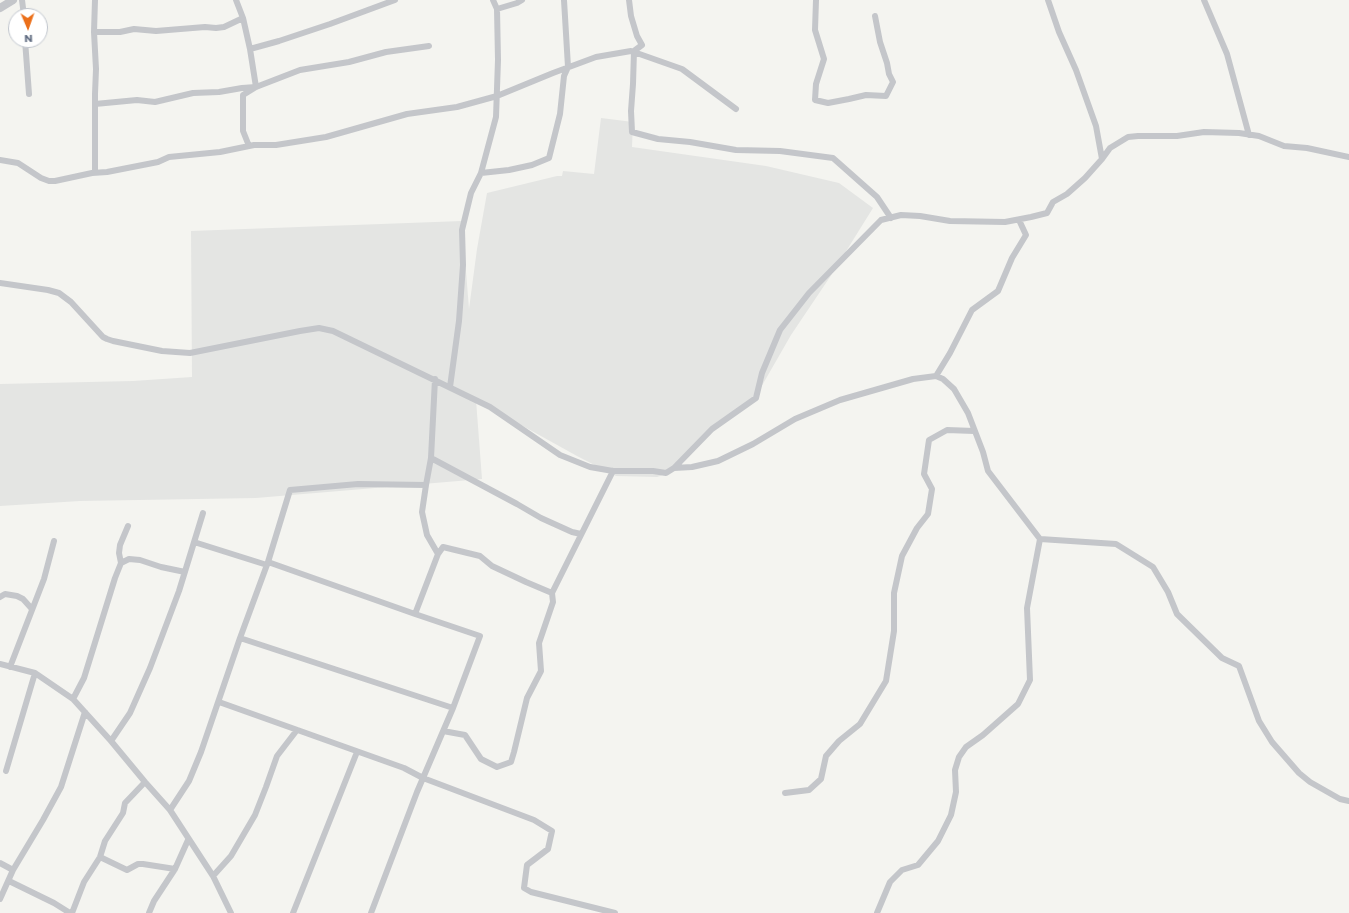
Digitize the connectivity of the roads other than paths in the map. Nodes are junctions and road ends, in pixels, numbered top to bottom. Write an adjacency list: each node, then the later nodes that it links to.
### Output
1 (13, 0): 12 (street)
2 (95, 0): 16 (street)
3 (236, 0): 15 (street)
4 (395, 0): 19 (street)
5 (493, 0): 13 (street)
6 (522, 0): 13 (street)
7 (564, 0): 21 (street)
8 (629, 0): 20 (street)
9 (816, 0): 14 (street)
10 (1048, 0): 30 (street)
11 (1204, 0): 27 (street)
12 (0, 8)
13 (497, 9): 24 (street)
14 (875, 16)
15 (243, 18): 16 (street); 19 (street)
16 (94, 32): 25 (street)
17 (429, 46): 22 (street)
18 (26, 48): 23 (street)
19 (250, 49): 22 (street)
20 (634, 51): 21 (street); 26 (street); 34 (street)
21 (568, 67): 24 (street); 33 (street)
22 (256, 87): 25 (street); 28 (street)
23 (29, 94)
24 (497, 96): 28 (street); 33 (street)
25 (95, 104): 32 (street)
26 (736, 109)
27 (1249, 135): 29 (street); 30 (street)
28 (249, 146): 32 (street)
29 (1349, 157)
30 (1102, 158): 35 (street)
31 (0, 160): 32 (street)
32 (95, 172)
33 (482, 173): 39 (street)
34 (891, 218): 35 (street); 42 (street)
35 (1019, 220): 37 (street)
36 (0, 284): 38 (street)
37 (936, 376): 40 (street); 42 (street)
38 (435, 380): 39 (street); 41 (street)
39 (450, 387): 43 (street)
40 (974, 431): 48 (street); 74 (street)
41 (431, 458): 44 (street); 47 (street)
42 (674, 468): 43 (street)
43 (613, 471): 47 (street)
44 (426, 484): 51 (street); 53 (street)
45 (203, 513): 50 (street)
46 (128, 526): 52 (street)
47 (581, 534): 55 (street)
48 (1040, 538): 75 (street); 91 (street)
49 (54, 541): 57 (street)
50 (194, 542): 53 (street); 54 (street)
51 (438, 554): 55 (street); 58 (street)
52 (121, 563): 54 (street); 63 (street)
53 (268, 563): 58 (street); 59 (street)
54 (185, 572): 69 (street)
55 (552, 593): 68 (street)
56 (0, 597): 57 (street)
57 (32, 608): 61 (street)
58 (415, 614): 65 (street)
59 (240, 638): 64 (street); 65 (street)
60 (0, 664): 61 (street)
61 (10, 667): 62 (street)
62 (35, 673): 63 (street); 71 (street)
63 (73, 699): 66 (street)
64 (219, 702): 67 (street); 76 (street)
65 (453, 708): 68 (street)
66 (85, 712): 69 (street); 81 (street)
67 (297, 730): 70 (street); 82 (street)
68 (443, 731): 72 (street)
69 (111, 741): 73 (street)
70 (357, 752): 72 (street); 88 (street)
71 (6, 771)
72 (423, 778): 89 (street); 90 (street)
73 (145, 782): 76 (street); 78 (street)
74 (786, 793)
75 (1349, 801)
76 (170, 810): 77 (street)
77 (188, 840): 80 (street); 82 (street)
78 (100, 857): 80 (street); 85 (street)
79 (0, 863): 81 (street)
80 (175, 869): 86 (street)
81 (13, 870): 83 (street)
82 (212, 876): 87 (street)
83 (9, 881): 84 (street); 85 (street)
84 (0, 900)
85 (71, 913)
86 (149, 913)
87 (231, 913)
88 (293, 913)
89 (371, 913)
90 (615, 913)
91 (877, 913)

